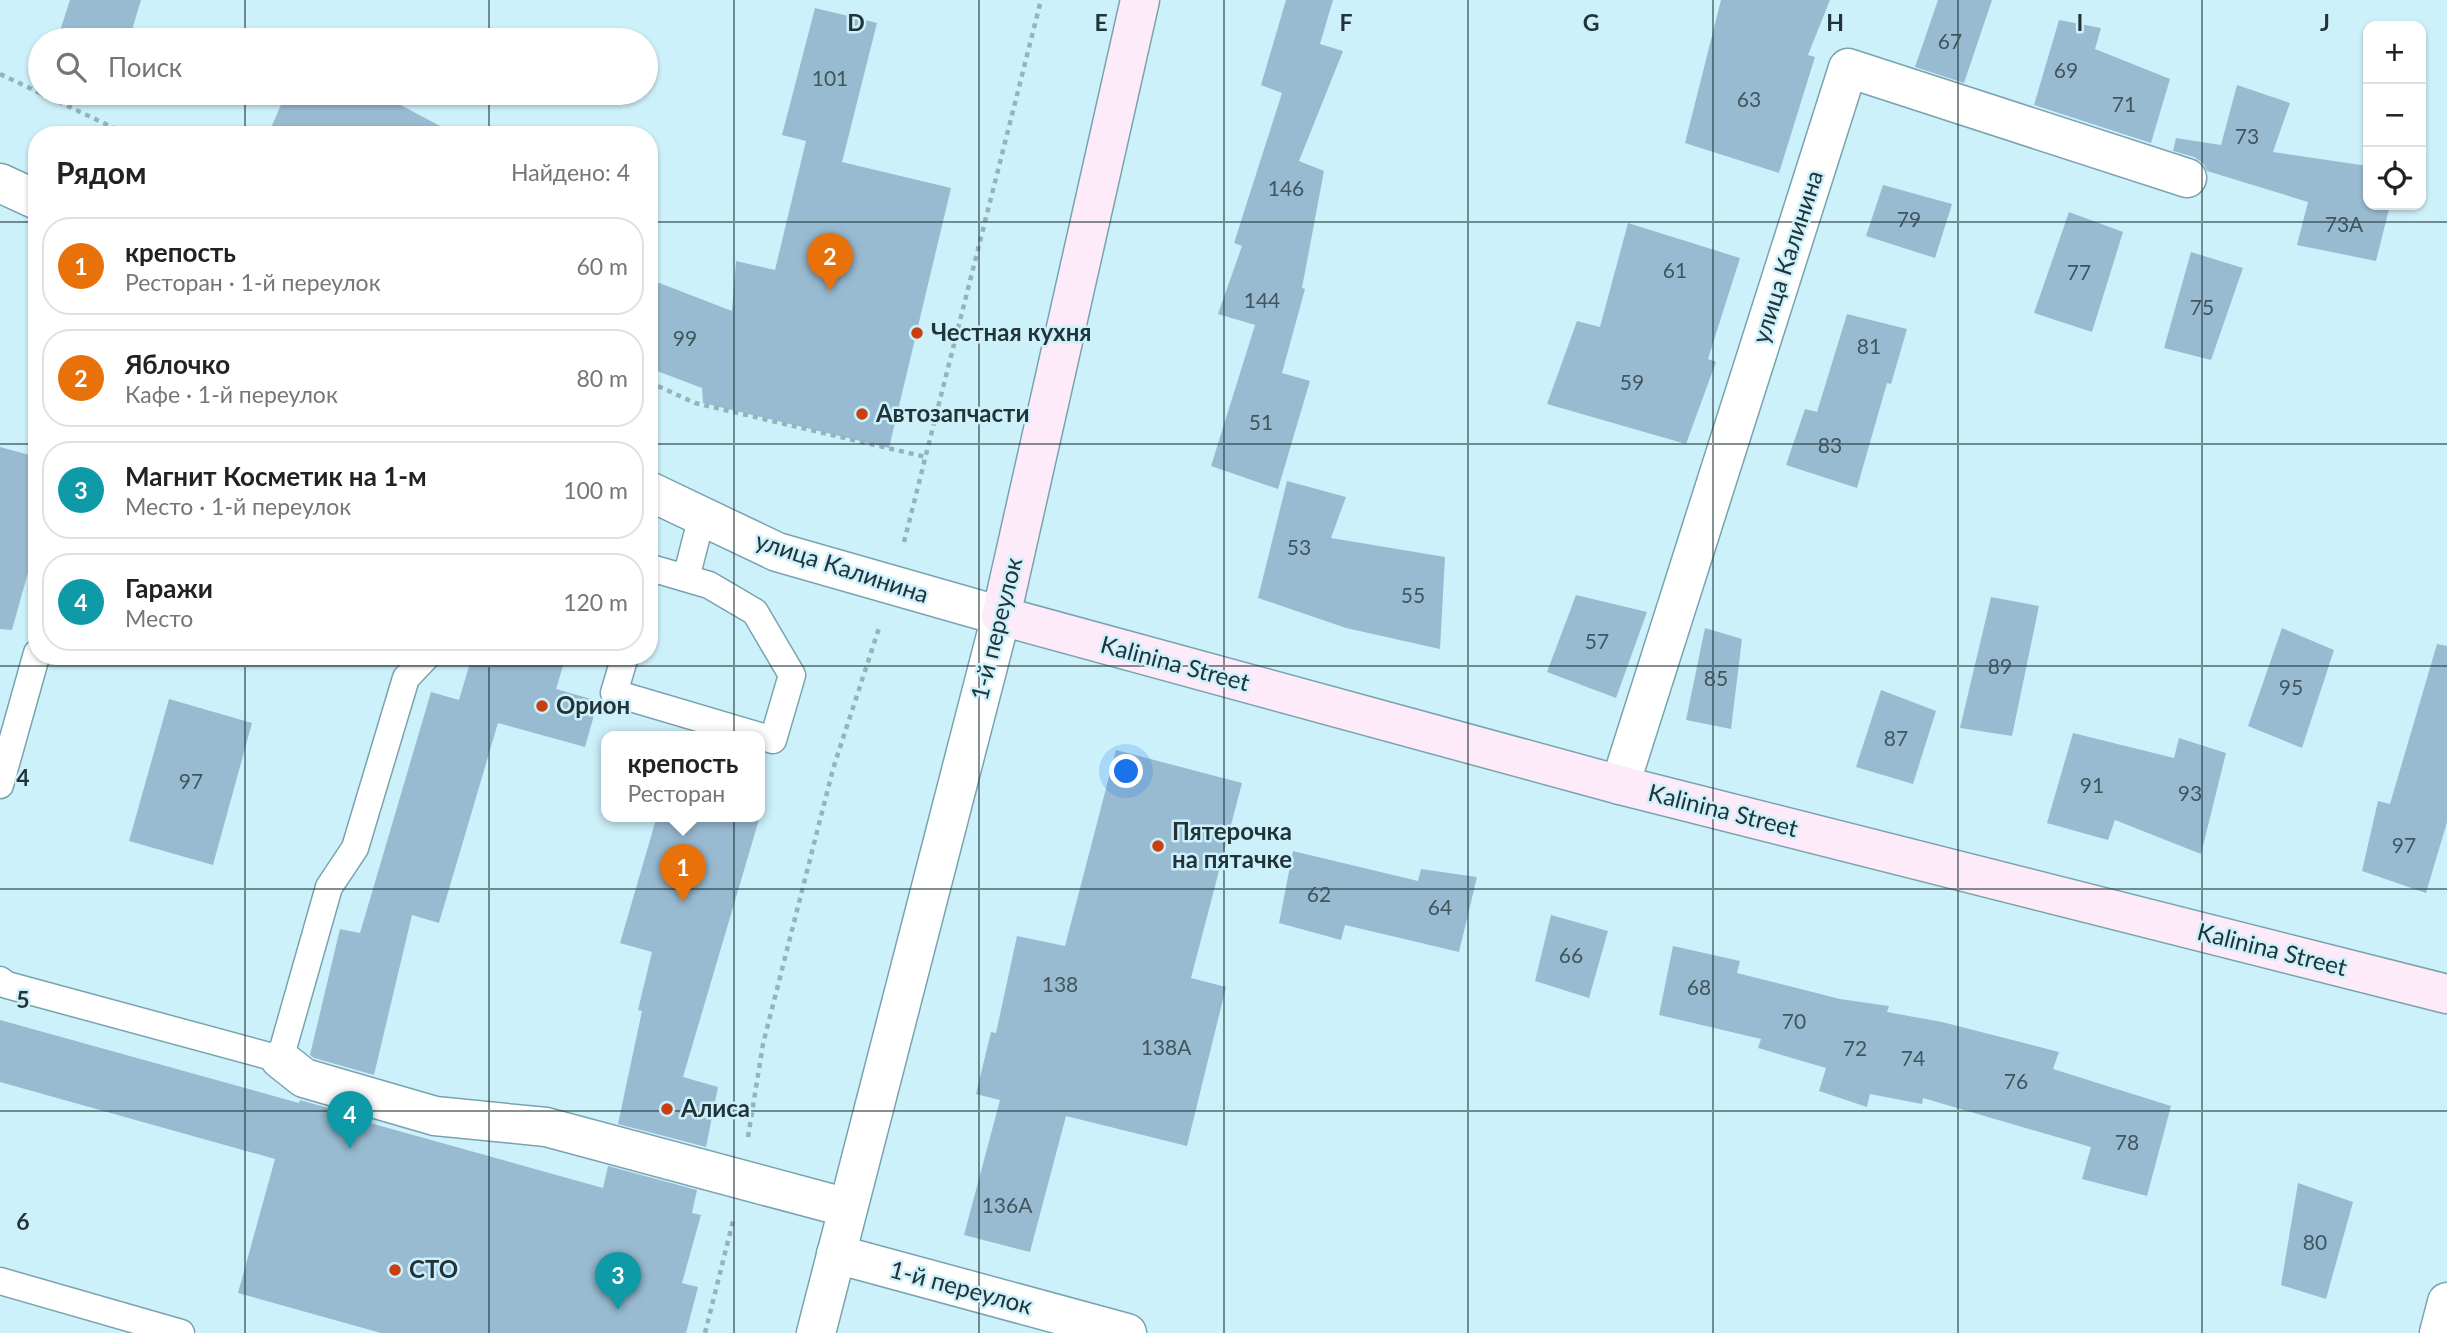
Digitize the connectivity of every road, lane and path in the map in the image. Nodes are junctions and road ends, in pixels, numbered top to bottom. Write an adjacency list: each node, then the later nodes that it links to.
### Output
1 (1041, 0): 11 (path)
2 (1140, 0): 17 (main road, 1-й переулок)
3 (0, 74): 4 (path)
4 (28, 87)
5 (65, 105): 6 (path)
6 (110, 126)
7 (2188, 178): 24 (street, улица Калинина)
8 (0, 183): 9 (street)
9 (28, 196)
10 (658, 386): 11 (path)
11 (926, 457): 16 (path)
12 (658, 495): 13 (street, улица Калинина)
13 (702, 516): 15 (lane); 16 (street, улица Калинина)
14 (658, 570): 15 (lane)
15 (686, 578): 22 (lane)
16 (893, 585): 17 (street, улица Калинина); 28 (path)
17 (1001, 617): 24 (main road, Kalinina Street); 29 (street, 1-й переулок)
18 (34, 665): 23 (lane)
19 (418, 665): 27 (lane)
20 (622, 665): 21 (lane)
21 (743, 731)
22 (765, 738)
23 (0, 785)
24 (1620, 785): 26 (main road, Kalinina Street)
25 (0, 980): 27 (lane)
26 (2447, 994)
27 (280, 1059): 28 (street)
28 (741, 1180): 29 (street); 34 (path)
29 (848, 1208): 30 (street, 1-й переулок)
30 (836, 1254): 35 (street, 1-й переулок); 36 (street, 1-й переулок)
31 (0, 1281): 33 (lane)
32 (2447, 1302): 37 (street)
33 (181, 1333)
34 (705, 1333)
35 (816, 1333)
36 (1127, 1333)
37 (2439, 1333)

